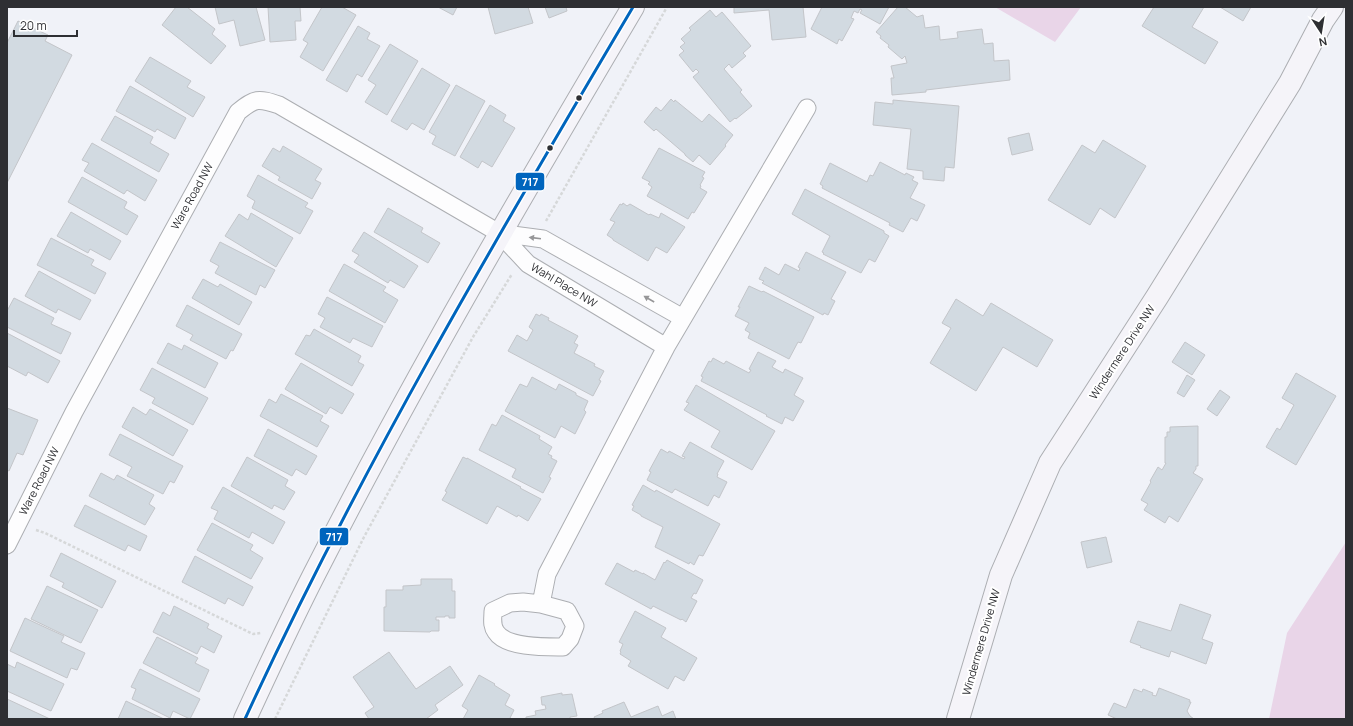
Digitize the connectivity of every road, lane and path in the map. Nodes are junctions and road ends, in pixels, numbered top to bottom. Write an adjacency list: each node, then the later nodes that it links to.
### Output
1 (633, 7): 5 (street)
2 (667, 7): 6 (path)
3 (1332, 7): 16 (street, Windermere Drive NW)
4 (806, 108): 8 (street)
5 (500, 233): 6 (street); 7 (street, Wahl Place NW); 10 (street, Ware Road NW); 13 (street)
6 (535, 238): 8 (street, one-way to 6)
7 (523, 257): 9 (street, Wahl Place NW); 15 (path)
8 (683, 318): 9 (street)
9 (666, 347): 12 (street)
10 (12, 523): 11 (street, Ware Road NW); 13 (path)
11 (7, 545)
12 (541, 604)
13 (288, 628): 14 (street)
14 (244, 719)
15 (275, 719)
16 (958, 719)

